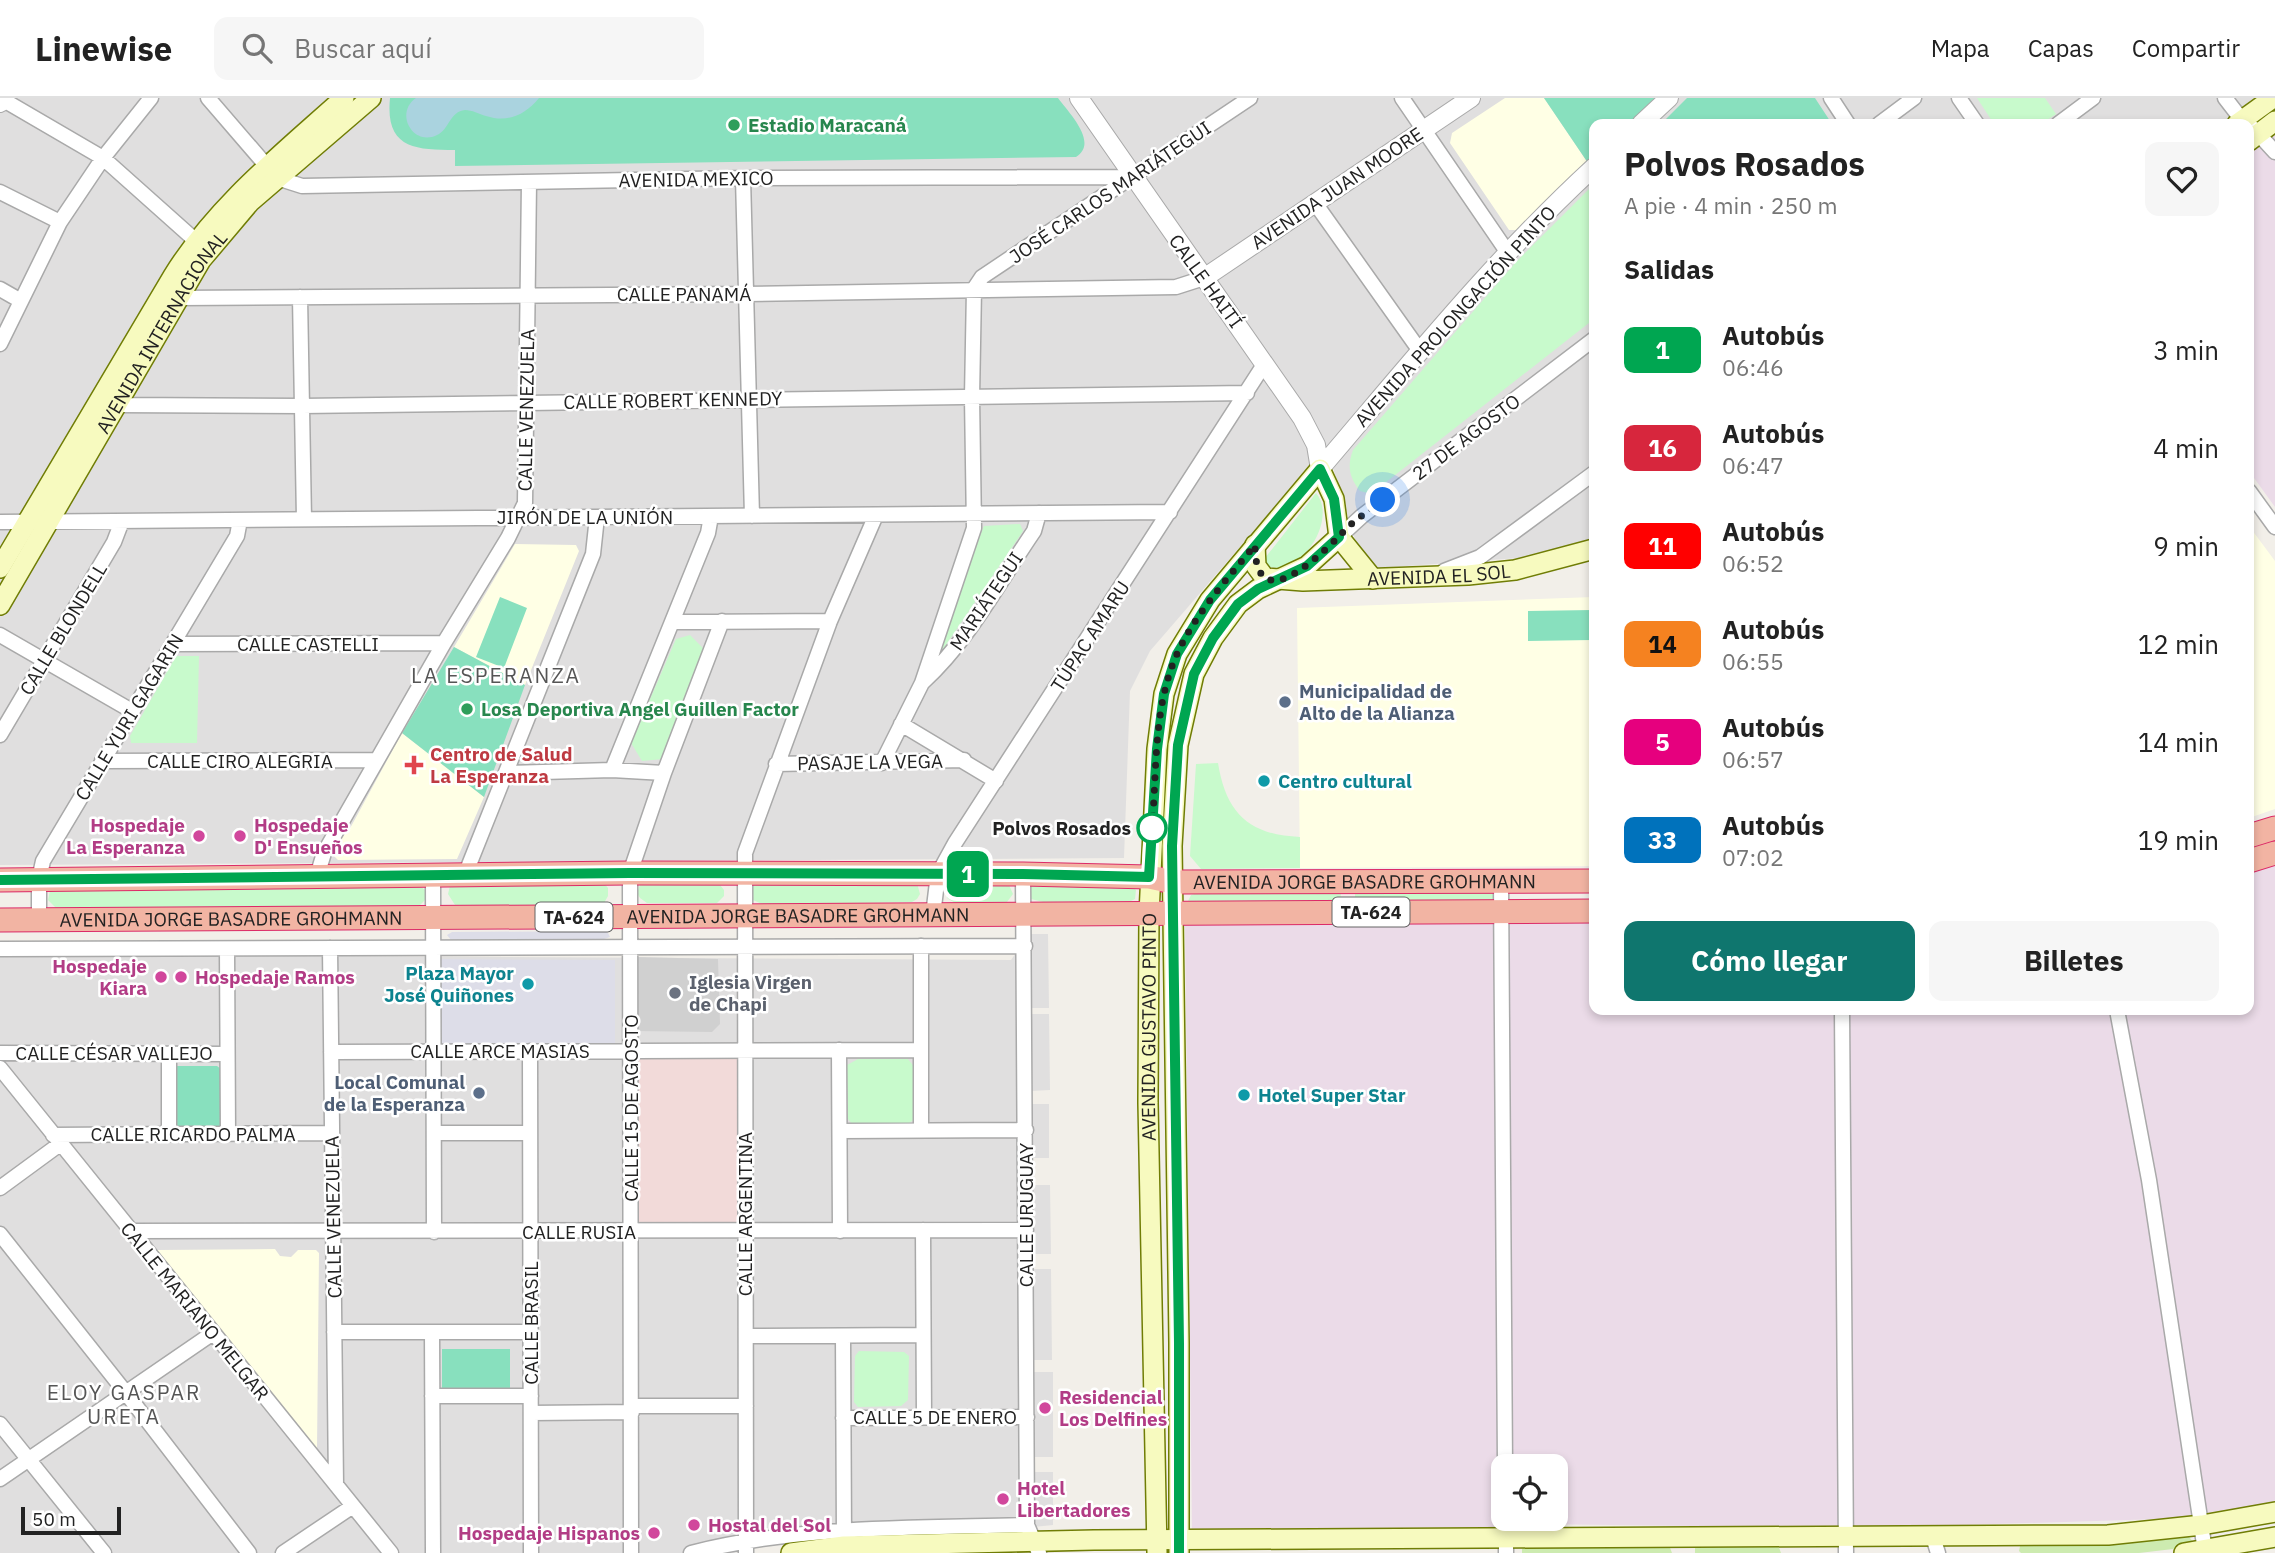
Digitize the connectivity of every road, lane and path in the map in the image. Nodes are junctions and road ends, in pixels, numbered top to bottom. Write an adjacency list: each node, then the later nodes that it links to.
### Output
1 (151, 98): 26 (street)
2 (208, 98): 27 (street)
3 (1079, 98): 29 (street, CALLE HAITÍ)
4 (1402, 98): 23 (street)
5 (1471, 98): 23 (street, AVENIDA JUAN MOORE)
6 (1670, 98): 16 (street)
7 (1831, 98): 17 (street)
8 (1914, 98): 18 (street)
9 (1959, 98): 19 (street)
10 (2093, 98): 20 (street)
11 (2225, 98): 21 (street)
12 (2273, 98): 22 (main road)
13 (1247, 99): 29 (street, JOSÉ CARLOS MARIÁTEGUI)
14 (1, 100): 26 (street)
15 (356, 101): 27 (main road, AVENIDA INTERNACIONAL)
16 (1647, 119)
17 (1845, 119)
18 (1886, 119)
19 (1974, 119)
20 (2065, 119)
21 (2244, 119)
22 (2254, 123)
23 (1424, 130): 33 (street, AVENIDA JUAN MOORE); 36 (street)
24 (2254, 130): 25 (street)
25 (2275, 152)
26 (103, 158): 34 (street); 35 (street)
27 (272, 172): 31 (street, AVENIDA MEXICO); 35 (main road, AVENIDA INTERNACIONAL)
28 (1589, 172): 36 (street, AVENIDA PROLONGACIÓN PINTO)
29 (1132, 177): 30 (street, AVENIDA MEXICO); 37 (street, CALLE HAITÍ); 39 (street, JOSÉ CARLOS MARIÁTEGUI)
30 (744, 178): 31 (street, AVENIDA MEXICO); 40 (street)
31 (529, 182): 41 (street, CALLE VENEZUELA)
32 (0, 192): 34 (street)
33 (1315, 203): 37 (street, AVENIDA JUAN MOORE); 47 (street)
34 (60, 222): 44 (street)
35 (206, 241): 42 (main road, AVENIDA INTERNACIONAL)
36 (1508, 253): 47 (street, AVENIDA PROLONGACIÓN PINTO)
37 (1204, 278): 39 (street, CALLE PANAMÁ); 48 (street, CALLE HAITÍ)
38 (0, 289): 44 (street)
39 (974, 289): 40 (street, CALLE PANAMÁ); 50 (street)
40 (745, 294): 41 (street, CALLE PANAMÁ); 51 (street)
41 (527, 295): 43 (street, CALLE PANAMÁ); 53 (street, CALLE VENEZUELA)
42 (171, 296): 43 (street, CALLE PANAMÁ); 52 (main road, AVENIDA INTERNACIONAL)
43 (300, 297): 54 (street)
44 (21, 300): 46 (street)
45 (1589, 343): 73 (street, 27 DE AGOSTO)
46 (0, 344)
47 (1420, 351): 55 (street, AVENIDA PROLONGACIÓN PINTO)
48 (1265, 363): 49 (street, TÚPAC AMARU); 55 (street, CALLE HAITÍ)
49 (1247, 393): 50 (street, CALLE ROBERT KENNEDY); 58 (street, TÚPAC AMARU)
50 (972, 397): 51 (street, CALLE ROBERT KENNEDY); 60 (street)
51 (750, 399): 53 (street, CALLE ROBERT KENNEDY); 63 (street)
52 (109, 402): 54 (street, CALLE ROBERT KENNEDY); 70 (main road, AVENIDA INTERNACIONAL); 71 (main road, AVENIDA INTERNACIONAL)
53 (527, 402): 54 (street, CALLE ROBERT KENNEDY); 64 (street, CALLE VENEZUELA)
54 (302, 406): 66 (street)
55 (1320, 469): 73 (main road); 74 (main road, AVENIDA GUSTAVO PINTO)
56 (1589, 476): 77 (street)
57 (2254, 498): 72 (street)
58 (1170, 512): 59 (street, JIRÓN DE LA UNIÓN); 100 (street, TÚPAC AMARU)
59 (1039, 513): 60 (street, JIRÓN DE LA UNIÓN); 88 (street, MARIÁTEGUI)
60 (973, 514): 61 (street, JIRÓN DE LA UNIÓN); 88 (street)
61 (876, 515): 63 (street, JIRÓN DE LA UNIÓN); 82 (street, CALLE ARGENTINA)
62 (711, 516): 63 (street, JIRÓN DE LA UNIÓN); 65 (street, JIRÓN DE LA UNIÓN); 83 (street)
63 (752, 516)
64 (518, 517): 65 (street, JIRÓN DE LA UNIÓN); 66 (street, JIRÓN DE LA UNIÓN); 85 (street, CALLE VENEZUELA)
65 (597, 517): 98 (street)
66 (304, 519): 67 (street, JIRÓN DE LA UNIÓN)
67 (240, 520): 68 (street, JIRÓN DE LA UNIÓN); 86 (street, CALLE YURI GAGARIN)
68 (122, 521): 70 (street, JIRÓN DE LA UNIÓN); 87 (street, CALLE BLONDELL)
69 (0, 522): 71 (street, JIRÓN DE LA UNIÓN)
70 (49, 522): 71 (street, JIRÓN DE LA UNIÓN); 80 (main road, AVENIDA INTERNACIONAL)
71 (26, 523): 76 (main road, AVENIDA INTERNACIONAL)
72 (2275, 527)
73 (1339, 537): 78 (main road); 79 (main road, AVENIDA GUSTAVO PINTO)
74 (1255, 545): 79 (main road); 112 (main road, AVENIDA GUSTAVO PINTO)
75 (1589, 551): 77 (main road, AVENIDA EL SOL)
76 (0, 568)
77 (1428, 577): 78 (main road, AVENIDA EL SOL)
78 (1373, 579): 79 (main road, AVENIDA EL SOL)
79 (1280, 580): 116 (main road, AVENIDA GUSTAVO PINTO)
80 (0, 605)
81 (722, 621): 82 (street); 83 (street); 99 (street, CALLE 15 DE AGOSTO)
82 (830, 621): 96 (street, CALLE ARGENTINA)
83 (674, 622): 97 (street)
84 (0, 635): 87 (street)
85 (444, 643): 86 (street, CALLE CASTELLI); 92 (street, CALLE VENEZUELA)
86 (173, 644): 89 (street, CALLE YURI GAGARIN)
87 (44, 661): 89 (street); 91 (street, CALLE BLONDELL)
88 (922, 682): 90 (street)
89 (132, 711): 94 (street, CALLE YURI GAGARIN)
90 (901, 724): 93 (street); 95 (street)
91 (0, 735)
92 (377, 760): 94 (street, CALLE CIRO ALEGRIA); 111 (street, CALLE VENEZUELA)
93 (964, 760): 95 (street, PASAJE LA VEGA); 100 (street)
94 (102, 761): 113 (street, CALLE YURI GAGARIN)
95 (882, 763): 96 (street, PASAJE LA VEGA)
96 (776, 764): 106 (street, CALLE ARGENTINA)
97 (612, 770): 98 (street); 99 (street)
98 (507, 773): 110 (street)
99 (664, 773): 105 (street, CALLE 15 DE AGOSTO)
100 (996, 781): 107 (street, TÚPAC AMARU)
101 (2275, 828): 102 (highway)
102 (2254, 834)
103 (2275, 853): 104 (highway)
104 (2254, 859)
105 (630, 873): 106 (highway, AVENIDA JORGE BASADRE GROHMANN / TA-624); 110 (highway, AVENIDA JORGE BASADRE GROHMANN / TA-624); 127 (street, CALLE 15 DE AGOSTO)
106 (744, 874): 107 (highway, AVENIDA JORGE BASADRE GROHMANN / TA-624); 126 (street, CALLE ARGENTINA)
107 (939, 874): 108 (highway, AVENIDA JORGE BASADRE GROHMANN / TA-624); 125 (street, TÚPAC AMARU)
108 (1023, 874): 112 (highway, AVENIDA JORGE BASADRE GROHMANN / TA-624); 122 (street, CALLE URUGUAY)
109 (433, 875): 110 (highway, AVENIDA JORGE BASADRE GROHMANN / TA-624); 111 (highway, AVENIDA JORGE BASADRE GROHMANN / TA-624); 128 (street)
110 (465, 875)
111 (317, 876): 113 (highway, AVENIDA JORGE BASADRE GROHMANN / TA-624)
112 (1149, 877): 116 (highway, AVENIDA JORGE BASADRE GROHMANN / TA-624); 123 (main road, AVENIDA GUSTAVO PINTO)
113 (39, 879): 114 (highway, AVENIDA JORGE BASADRE GROHMANN / TA-624); 130 (street, CALLE YURI GAGARIN)
114 (0, 880)
115 (1589, 881): 118 (highway, AVENIDA JORGE BASADRE GROHMANN / TA-624)
116 (1173, 882): 117 (highway, AVENIDA JORGE BASADRE GROHMANN / TA-624); 124 (main road, AVENIDA GUSTAVO PINTO)
117 (1350, 882): 118 (highway, AVENIDA JORGE BASADRE GROHMANN / TA-624); 120 (highway)
118 (1501, 882): 121 (street)
119 (1589, 911): 121 (highway, AVENIDA JORGE BASADRE GROHMANN / TA-624)
120 (1350, 912): 121 (highway, AVENIDA JORGE BASADRE GROHMANN / TA-624); 124 (highway, AVENIDA JORGE BASADRE GROHMANN / TA-624)
121 (1501, 912): 189 (street)
122 (1023, 914): 123 (highway, AVENIDA JORGE BASADRE GROHMANN / TA-624); 125 (highway, AVENIDA JORGE BASADRE GROHMANN / TA-624); 132 (street, CALLE URUGUAY)
123 (1149, 914): 124 (highway, AVENIDA JORGE BASADRE GROHMANN / TA-624); 203 (main road, AVENIDA GUSTAVO PINTO)
124 (1174, 914): 204 (main road, AVENIDA GUSTAVO PINTO)
125 (933, 915): 126 (highway, AVENIDA JORGE BASADRE GROHMANN / TA-624)
126 (744, 916): 127 (highway, AVENIDA JORGE BASADRE GROHMANN / TA-624); 134 (street, CALLE ARGENTINA)
127 (630, 917): 128 (highway, AVENIDA JORGE BASADRE GROHMANN / TA-624); 133 (street, CALLE 15 DE AGOSTO)
128 (433, 918): 130 (highway, AVENIDA JORGE BASADRE GROHMANN / TA-624); 136 (street)
129 (0, 920): 130 (highway, AVENIDA JORGE BASADRE GROHMANN / TA-624)
130 (39, 920)
131 (921, 946): 132 (street); 134 (street); 142 (street)
132 (1025, 946): 154 (street, CALLE URUGUAY)
133 (630, 947): 134 (street); 136 (street); 144 (street, CALLE 15 DE AGOSTO)
134 (745, 947): 145 (street, CALLE ARGENTINA)
135 (330, 948): 136 (street); 137 (street); 146 (street, CALLE VENEZUELA)
136 (433, 948): 147 (street)
137 (227, 949): 138 (street); 150 (street)
138 (0, 950)
139 (1842, 1015): 200 (street)
140 (2118, 1015): 195 (street)
141 (839, 1050): 142 (street, CALLE ARCE MASIAS); 145 (street, CALLE ARCE MASIAS); 152 (street)
142 (921, 1050): 153 (street)
143 (530, 1051): 144 (street, CALLE ARCE MASIAS); 147 (street, CALLE ARCE MASIAS); 159 (street, CALLE BRASIL)
144 (631, 1051): 145 (street, CALLE ARCE MASIAS); 169 (street, CALLE 15 DE AGOSTO)
145 (745, 1051): 165 (street, CALLE ARGENTINA)
146 (331, 1052): 147 (street, CALLE ARCE MASIAS); 157 (street, CALLE VENEZUELA)
147 (433, 1052): 158 (street)
148 (0, 1053): 149 (street, CALLE CÉSAR VALLEJO)
149 (169, 1054): 150 (street, CALLE CÉSAR VALLEJO); 155 (street)
150 (228, 1054): 156 (street)
151 (0, 1068): 160 (street, CALLE MARIANO MELGAR)
152 (840, 1130): 153 (street); 166 (street)
153 (921, 1130): 154 (street)
154 (1026, 1130): 163 (street, CALLE URUGUAY)
155 (169, 1133): 156 (street, CALLE RICARDO PALMA); 160 (street, CALLE RICARDO PALMA)
156 (228, 1133): 157 (street, CALLE RICARDO PALMA)
157 (332, 1133): 170 (street, CALLE VENEZUELA)
158 (434, 1133): 159 (street); 167 (street)
159 (530, 1133): 168 (street, CALLE BRASIL)
160 (57, 1140): 161 (street); 164 (street, CALLE MARIANO MELGAR)
161 (0, 1188)
162 (923, 1230): 163 (street, CALLE RUSIA); 166 (street, CALLE RUSIA); 176 (street)
163 (1026, 1230): 186 (street, CALLE URUGUAY)
164 (131, 1231): 170 (street, CALLE RUSIA); 175 (street, CALLE MARIANO MELGAR)
165 (745, 1231): 166 (street, CALLE RUSIA); 169 (street, CALLE RUSIA); 177 (street, CALLE ARGENTINA)
166 (840, 1231)
167 (434, 1232): 168 (street, CALLE RUSIA); 170 (street, CALLE RUSIA)
168 (531, 1232): 169 (street, CALLE RUSIA); 174 (street, CALLE BRASIL)
169 (631, 1232): 183 (street, CALLE 15 DE AGOSTO)
170 (334, 1233): 172 (street, CALLE VENEZUELA)
171 (0, 1234): 179 (street)
172 (334, 1332): 173 (street); 192 (street, CALLE VENEZUELA)
173 (432, 1332): 174 (street); 180 (street)
174 (531, 1332): 181 (street, CALLE BRASIL)
175 (213, 1333): 179 (street); 192 (street, CALLE MARIANO MELGAR)
176 (923, 1335): 178 (street); 185 (street)
177 (746, 1336): 178 (street); 182 (street, CALLE ARGENTINA)
178 (843, 1336): 187 (street)
179 (127, 1393): 190 (street); 211 (street)
180 (432, 1396): 181 (street); 214 (street)
181 (531, 1396): 184 (street, CALLE BRASIL)
182 (746, 1406): 183 (street); 208 (street, CALLE ARGENTINA)
183 (632, 1409): 184 (street); 216 (street, CALLE 15 DE AGOSTO)
184 (531, 1413): 215 (street, CALLE BRASIL)
185 (924, 1417): 186 (street, CALLE 5 DE ENERO); 187 (street, CALLE 5 DE ENERO)
186 (1027, 1417): 198 (street, CALLE URUGUAY)
187 (843, 1418): 199 (street)
188 (0, 1424): 190 (street)
189 (1505, 1454)
190 (29, 1459): 191 (street); 210 (street)
191 (0, 1479)
192 (336, 1485): 193 (street, CALLE MARIANO MELGAR)
193 (353, 1506): 212 (street); 213 (street, CALLE MARIANO MELGAR)
194 (2275, 1512): 195 (main road)
195 (2202, 1525): 202 (main road); 209 (street)
196 (1506, 1537): 206 (main road); 207 (main road)
197 (2275, 1537): 209 (main road)
198 (1034, 1540): 199 (main road); 203 (main road)
199 (844, 1543): 208 (street); 218 (main road)
200 (1846, 1545): 201 (main road); 207 (main road)
201 (1935, 1545): 202 (main road)
202 (2008, 1545)
203 (1156, 1546): 204 (main road)
204 (1179, 1546): 205 (main road)
205 (1298, 1546): 206 (main road)
206 (1425, 1546)
207 (1685, 1546)
208 (746, 1547): 217 (street)
209 (2205, 1550): 219 (main road)
210 (104, 1553)
211 (249, 1553)
212 (283, 1553)
213 (391, 1553)
214 (433, 1553)
215 (531, 1553)
216 (631, 1553)
217 (691, 1553)
218 (791, 1553)
219 (2184, 1553)

